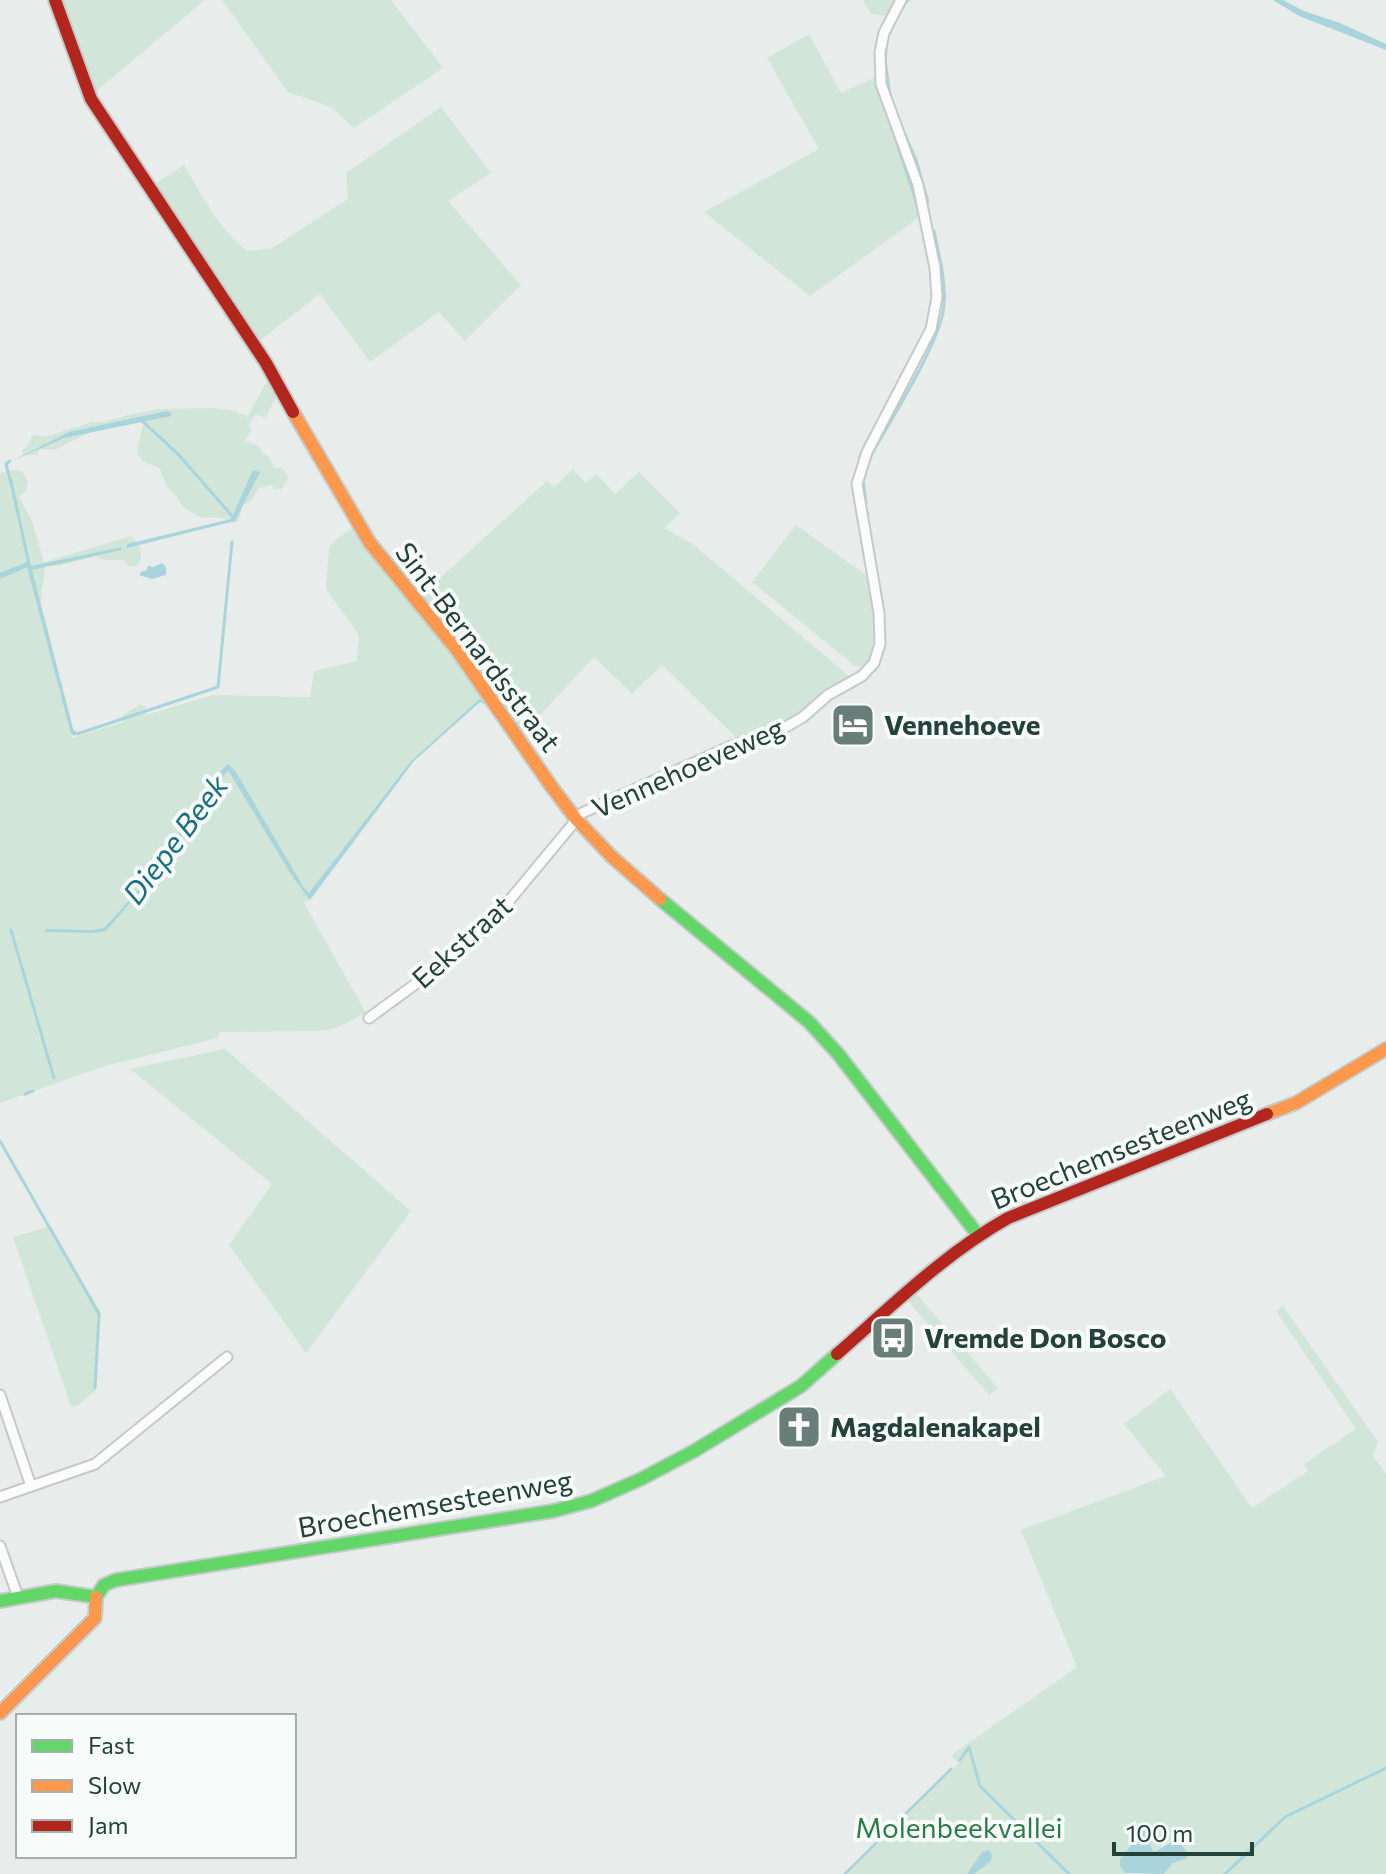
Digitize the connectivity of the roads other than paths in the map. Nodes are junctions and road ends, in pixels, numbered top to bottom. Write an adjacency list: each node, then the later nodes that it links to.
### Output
1 (55, 0): 3 (street, Sint-Bernardsstraat)
2 (901, 0): 3 (street, Vennehoeveweg)
3 (576, 819): 4 (street, Eekstraat); 6 (street, Sint-Bernardsstraat)
4 (369, 1018)
5 (1386, 1049): 6 (street, Broechemsesteenweg)
6 (978, 1235): 13 (street, Broechemsesteenweg)
7 (227, 1357): 9 (street)
8 (0, 1395): 9 (street)
9 (31, 1486): 10 (street)
10 (0, 1497)
11 (0, 1546): 12 (street)
12 (18, 1597): 13 (street); 14 (street)
13 (96, 1597): 15 (street)
14 (0, 1601)
15 (0, 1713)

